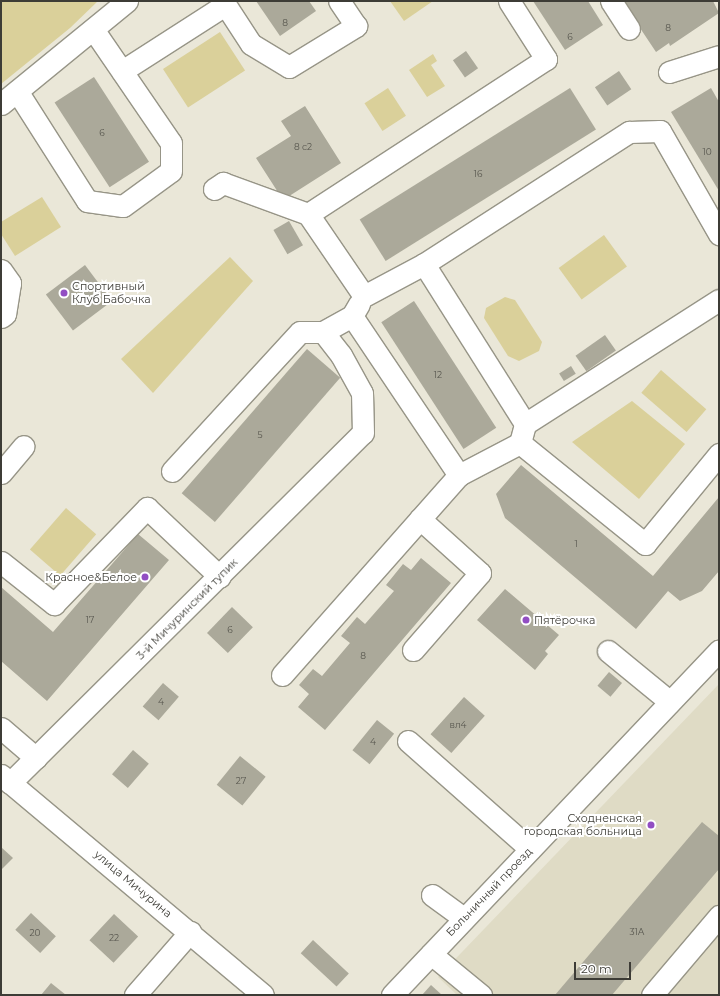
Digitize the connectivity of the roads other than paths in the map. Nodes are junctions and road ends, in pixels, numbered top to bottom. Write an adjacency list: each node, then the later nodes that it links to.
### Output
1 (127, 1): 6 (street)
2 (339, 1): 5 (street)
3 (509, 1): 14 (street)
4 (611, 1): 7 (street)
5 (224, 3): 9 (street)
6 (92, 29): 9 (street); 11 (street)
7 (629, 29)
8 (717, 61): 10 (street)
9 (122, 71): 11 (street)
10 (669, 72)
11 (17, 91): 12 (street)
12 (1, 104)
13 (214, 189): 14 (street)
14 (308, 214): 18 (street)
15 (719, 234): 16 (street)
16 (424, 264): 18 (street); 23 (street)
17 (1, 270): 21 (street)
18 (364, 296): 20 (street)
19 (719, 300): 23 (street)
20 (352, 316): 22 (street); 28 (street)
21 (1, 317)
22 (323, 332): 26 (street); 31 (street, 3-й Мичуринский тупик)
23 (523, 433): 25 (street); 28 (street)
24 (24, 446): 27 (street)
25 (719, 454)
26 (172, 471)
27 (1, 473)
28 (459, 475): 29 (street)
29 (420, 519): 32 (street); 35 (street)
30 (1, 562): 31 (street)
31 (220, 577): 39 (street, 3-й Мичуринский тупик)
32 (413, 650)
33 (608, 651): 36 (street)
34 (719, 651): 36 (street, Больничный проезд)
35 (282, 675)
36 (670, 702): 41 (street, Больничный проезд)
37 (1, 728): 39 (street)
38 (408, 741): 41 (street)
39 (36, 758): 40 (street, 3-й Мичуринский тупик)
40 (6, 779): 45 (street, улица Мичурина)
41 (530, 849): 44 (street, Больничный проезд)
42 (432, 895): 44 (street)
43 (719, 916): 47 (street)
44 (464, 918): 46 (street, Больничный проезд)
45 (190, 932): 48 (street); 49 (street, улица Мичурина)
46 (431, 954): 50 (street, Больничный проезд); 51 (street)
47 (662, 992)
48 (134, 995)
49 (263, 995)
50 (392, 995)
51 (481, 995)

